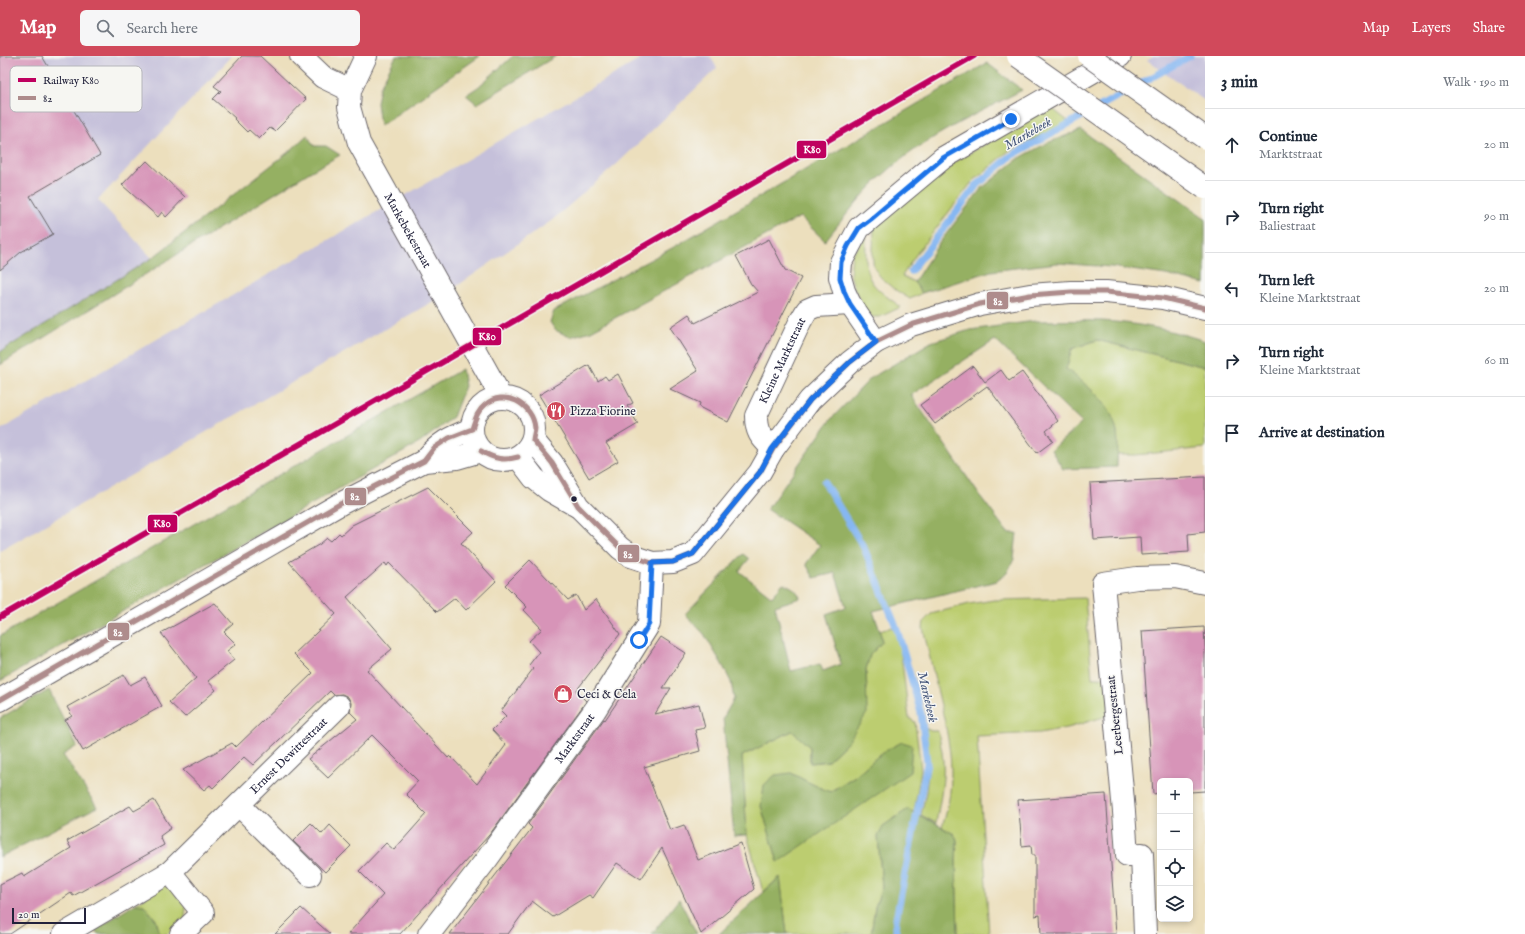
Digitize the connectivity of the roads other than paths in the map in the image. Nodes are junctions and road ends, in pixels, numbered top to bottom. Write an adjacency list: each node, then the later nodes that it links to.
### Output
1 (302, 56): 6 (main road)
2 (366, 56): 6 (main road, Markebekestraat)
3 (1018, 56): 8 (main road, bridge)
4 (1089, 56): 7 (main road, bridge)
5 (1120, 56): 9 (main road)
6 (350, 90): 12 (main road, Markebekestraat)
7 (1205, 138)
8 (1205, 188)
9 (850, 304): 11 (main road); 15 (main road, Kleine Marktstraat)
10 (1205, 308): 11 (main road)
11 (876, 342): 15 (main road)
12 (500, 398): 13 (main road); 14 (main road)
13 (472, 429): 16 (main road); 18 (main road)
14 (533, 440): 17 (main road); 19 (main road)
15 (772, 449): 20 (main road)
16 (481, 450): 17 (main road); 18 (main road)
17 (518, 457): 19 (main road)
18 (424, 461): 22 (main road)
19 (578, 506): 20 (main road)
20 (652, 563): 29 (main road, Marktstraat)
21 (1205, 583): 30 (main road, Leerbergestraat)
22 (0, 700)
23 (340, 706): 24 (main road, Ernest Dewittestraat)
24 (239, 805): 25 (main road, Ernest Dewittestraat); 26 (main road)
25 (170, 872): 27 (main road, Ernest Dewittestraat); 28 (main road)
26 (310, 875)
27 (64, 934)
28 (181, 934)
29 (429, 934)
30 (1145, 934)

